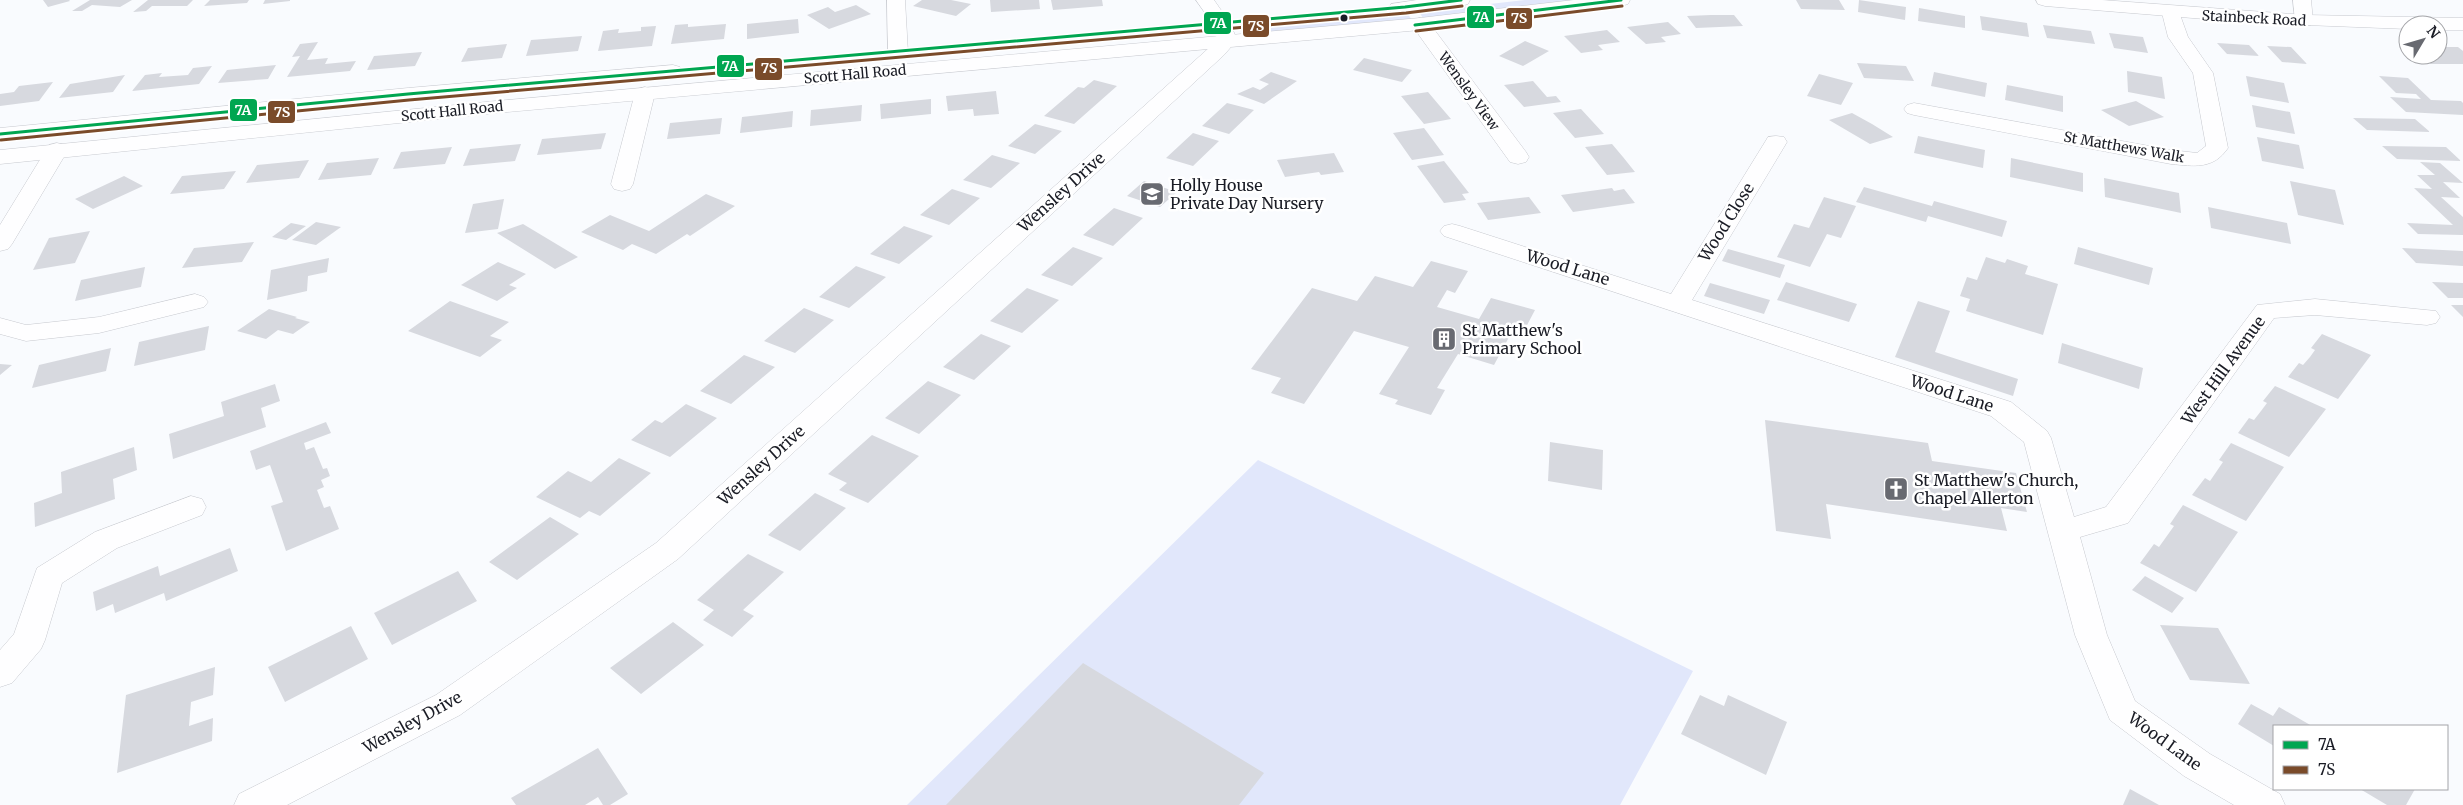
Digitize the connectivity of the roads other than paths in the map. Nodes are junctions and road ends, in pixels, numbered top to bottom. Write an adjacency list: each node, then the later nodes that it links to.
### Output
1 (896, 0): 12 (main road)
2 (1205, 0): 11 (main road)
3 (1461, 0): 11 (main road, Scott Hall Road)
4 (1621, 0): 9 (main road, Scott Hall Road)
5 (2045, 0): 7 (main road, Stainbeck Road)
6 (2302, 0): 8 (main road)
7 (2171, 13): 8 (main road, Stainbeck Road); 14 (main road, St Matthews Walk)
8 (2304, 21): 10 (main road, Stainbeck Road)
9 (1420, 24): 11 (main road, Scott Hall Road); 19 (main road, Wensley View)
10 (2463, 24)
11 (1216, 39): 12 (main road, Scott Hall Road); 13 (main road, Scott Hall Road); 30 (main road, Wensley Drive)
12 (898, 52): 15 (main road, Scott Hall Road)
13 (645, 93): 17 (main road, Scott Hall Road); 20 (main road)
14 (1914, 109)
15 (0, 134)
16 (1776, 142): 24 (main road, Wood Close)
17 (57, 150): 18 (main road, Scott Hall Road); 22 (main road)
18 (0, 156)
19 (1518, 157)
20 (622, 184)
21 (1452, 231): 24 (main road, Wood Lane)
22 (0, 244)
23 (195, 302): 26 (main road)
24 (1678, 303): 28 (main road, Wood Lane)
25 (2427, 317): 28 (main road, West Hill Avenue)
26 (0, 326)
27 (191, 507): 29 (main road)
28 (2064, 531): 31 (main road, Wood Lane)
29 (0, 673)
30 (252, 805)
31 (2267, 805)

